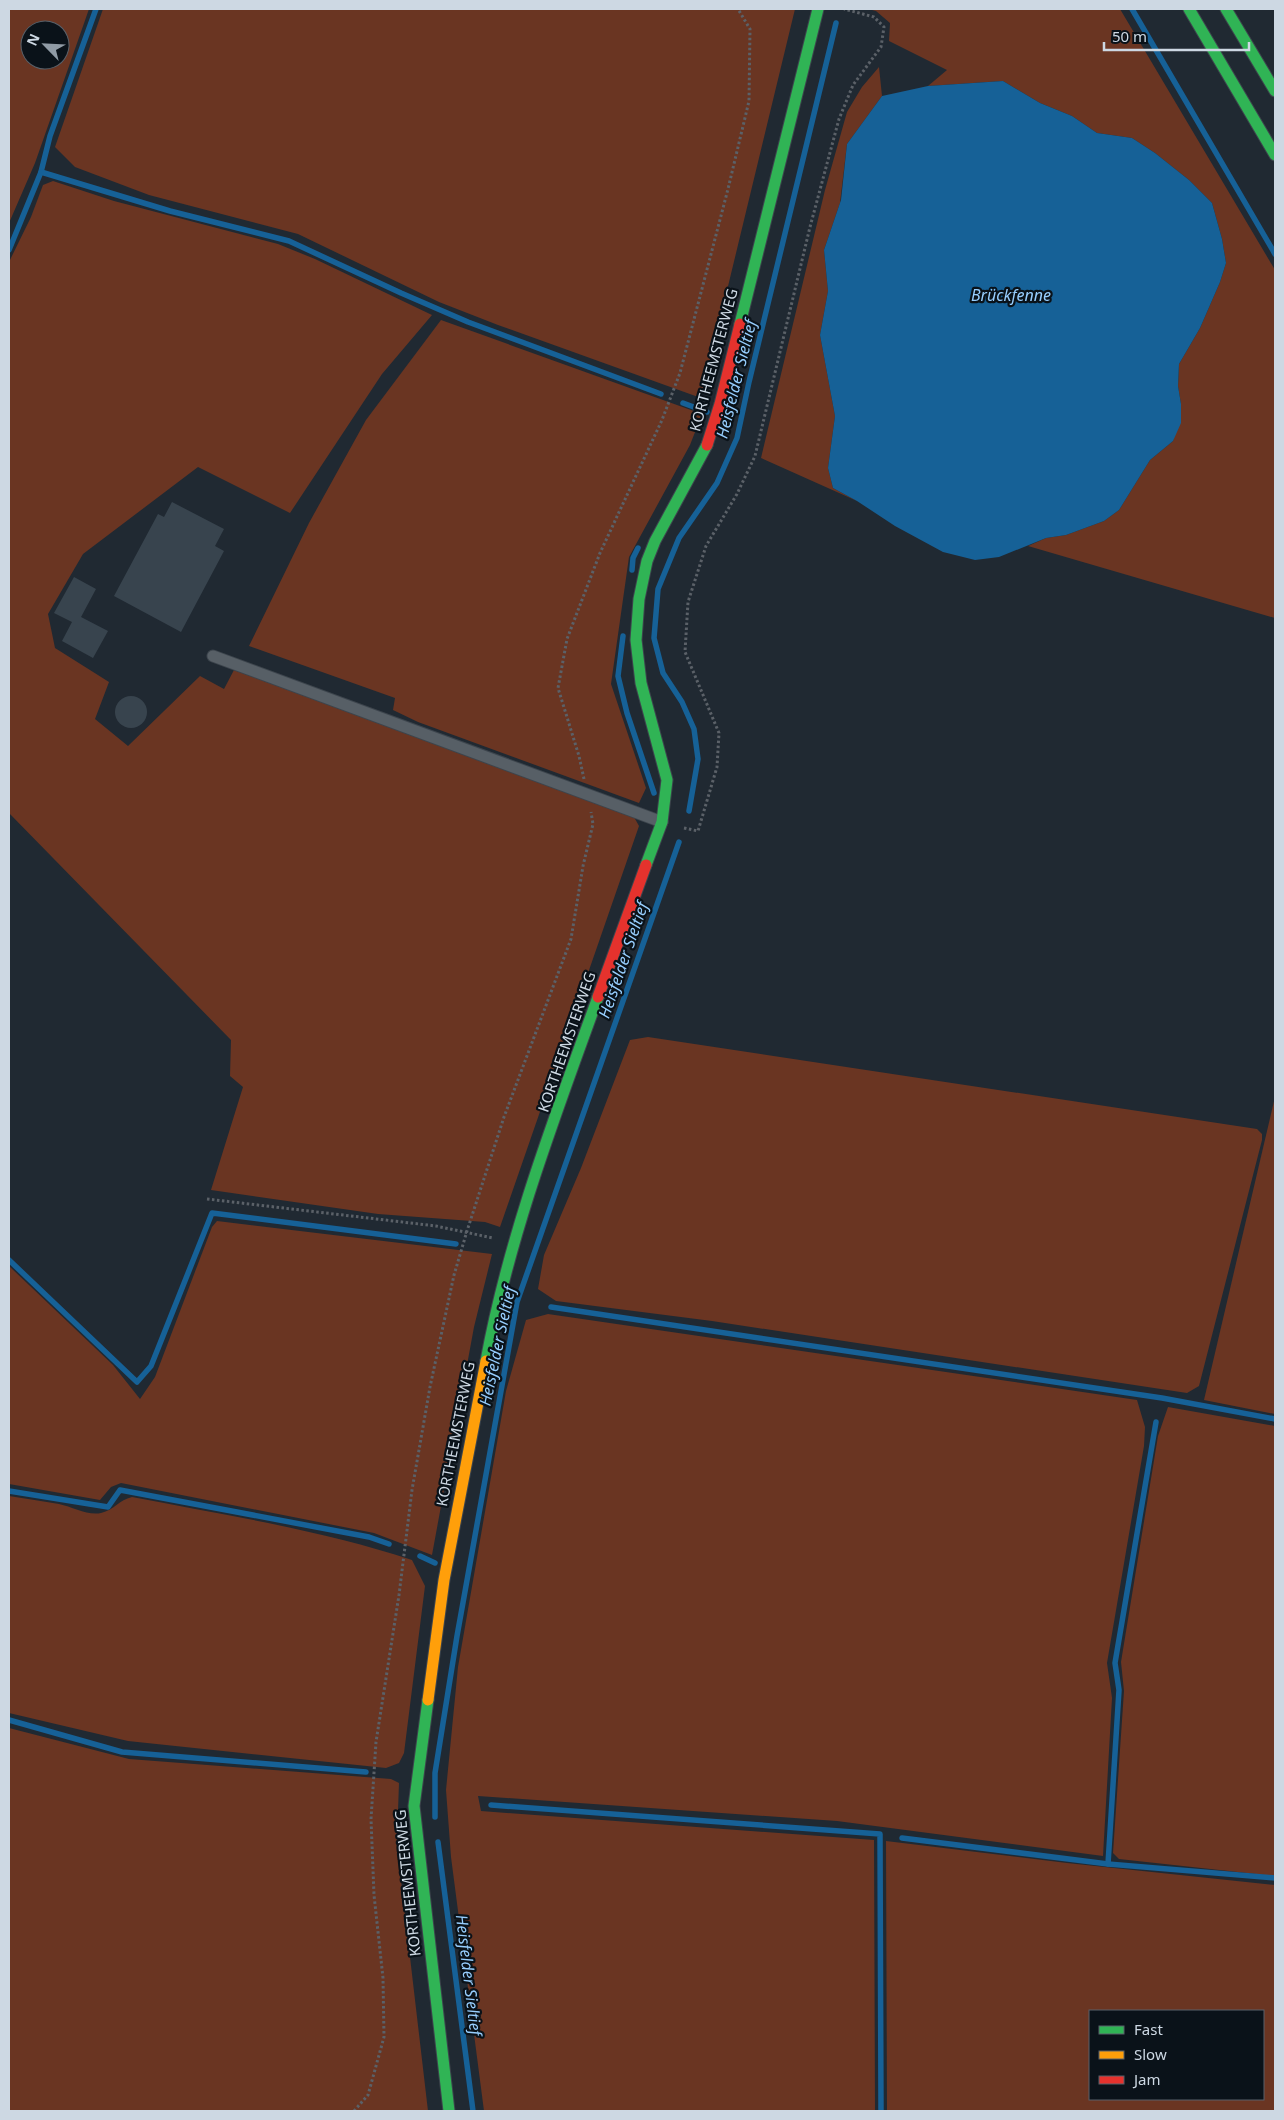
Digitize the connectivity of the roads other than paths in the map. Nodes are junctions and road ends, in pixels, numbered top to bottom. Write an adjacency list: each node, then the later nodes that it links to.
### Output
1 (818, 9): 7 (main road, KORTHEEMSTERWEG)
2 (1190, 9): 5 (main road)
3 (1226, 9): 4 (main road)
4 (1275, 91)
5 (1275, 155)
6 (213, 656): 7 (lane)
7 (662, 822): 8 (main road, KORTHEEMSTERWEG)
8 (449, 2111)

